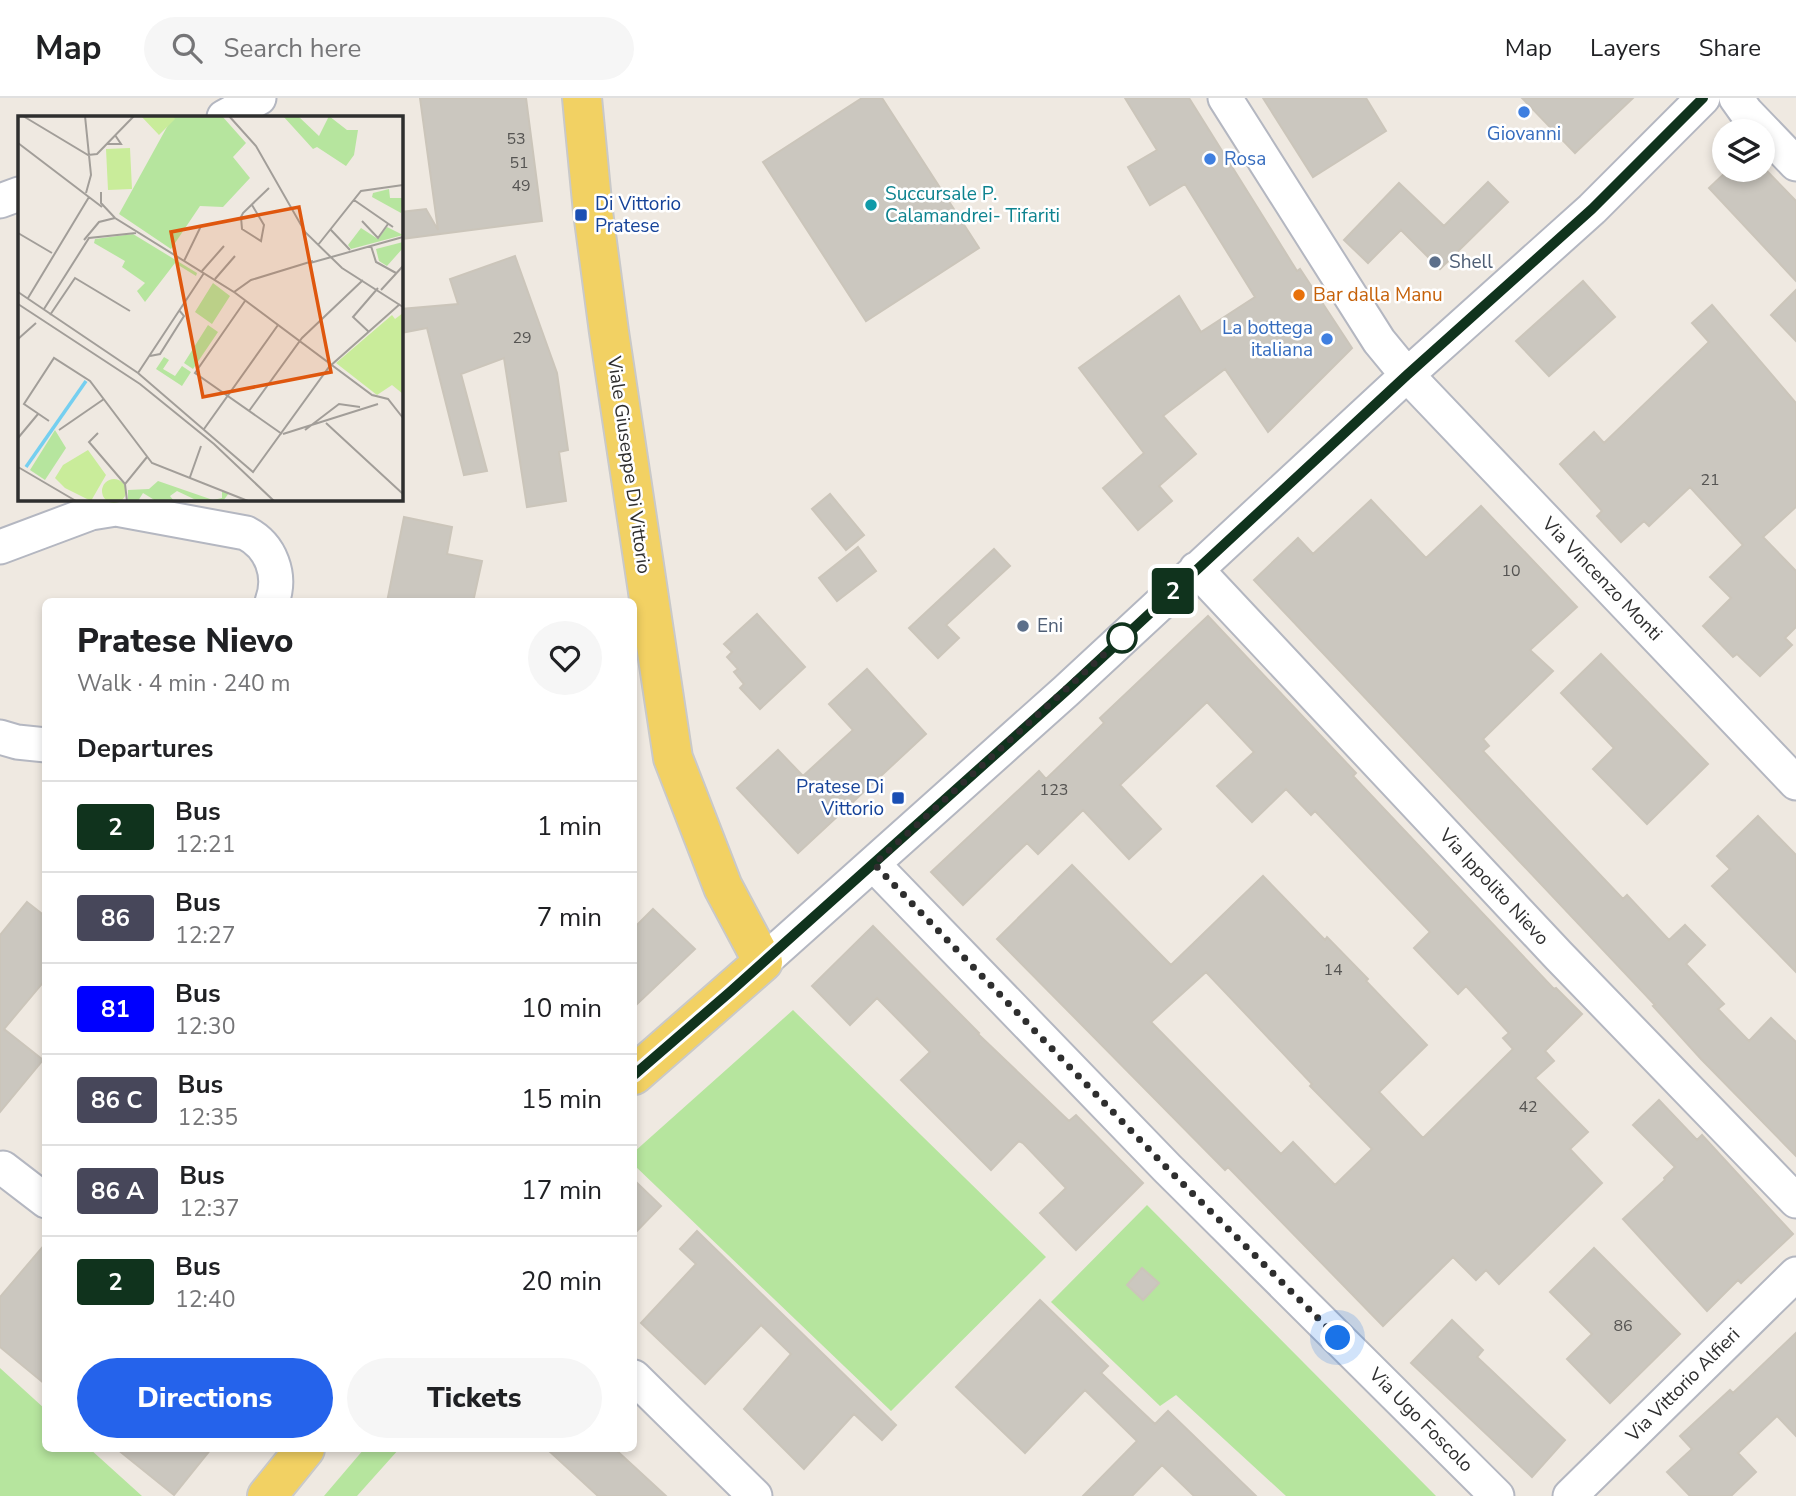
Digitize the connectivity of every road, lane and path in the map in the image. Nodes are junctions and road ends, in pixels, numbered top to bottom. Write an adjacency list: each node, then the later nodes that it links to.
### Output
1 (260, 98): 7 (street)
2 (582, 98): 18 (main road, Viale Giuseppe Di Vittorio)
3 (605, 98): 18 (main road, Viale Giuseppe Di Vittorio)
4 (1225, 98): 11 (street, Via Vincenzo Monti)
5 (1703, 98): 11 (street)
6 (1736, 98): 8 (street)
7 (226, 116)
8 (1796, 164)
9 (18, 194): 10 (street)
10 (0, 201)
11 (1407, 375): 13 (street); 17 (street, Via Vincenzo Monti)
12 (0, 547): 14 (street)
13 (1196, 569): 19 (street); 24 (street, Via Ippolito Nievo)
14 (273, 598)
15 (0, 737): 16 (street)
16 (42, 745)
17 (1796, 783)
18 (699, 828): 20 (main road, Viale Giuseppe Di Vittorio)
19 (874, 864): 20 (street); 30 (street, Via Ugo Foscolo)
20 (763, 962): 21 (main road)
21 (637, 1072)
22 (3, 1168): 23 (street)
23 (42, 1198)
24 (1796, 1201)
25 (1796, 1274): 31 (street, Via Vittorio Alfieri)
26 (637, 1380): 29 (street)
27 (303, 1452): 28 (main road)
28 (267, 1496)
29 (755, 1496)
30 (1497, 1496)
31 (1570, 1496)

